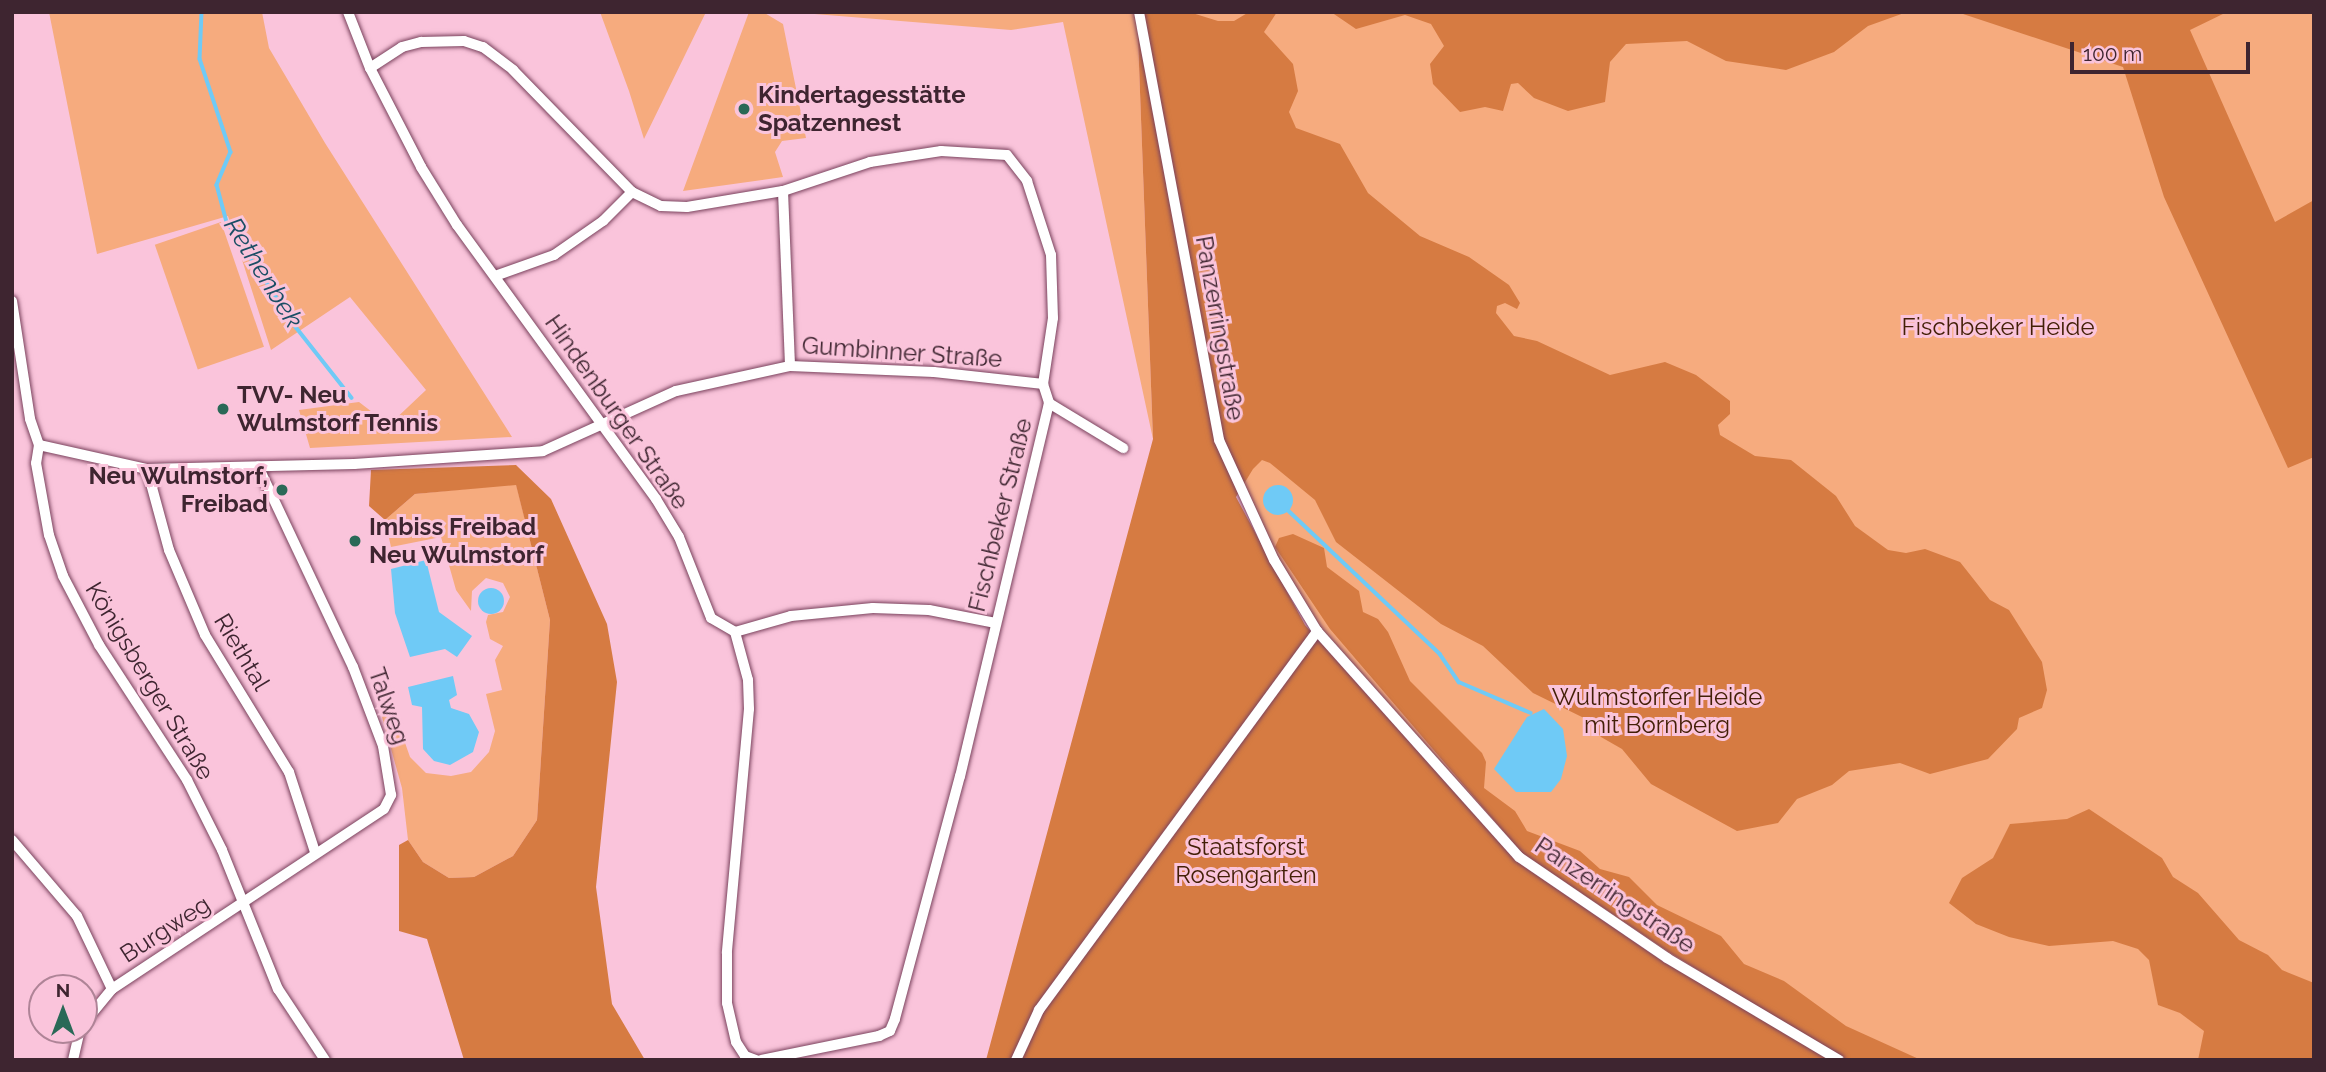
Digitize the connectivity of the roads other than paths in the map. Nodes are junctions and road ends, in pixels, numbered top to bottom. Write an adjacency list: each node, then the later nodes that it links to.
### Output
1 (348, 12): 3 (street, Hindenburger Straße)
2 (1139, 12): 18 (street, Panzerringstraße)
3 (370, 68): 5 (street); 6 (street, Hindenburger Straße)
4 (783, 191): 5 (street); 9 (street); 10 (street, Fischbeker Straße)
5 (632, 192): 6 (street)
6 (495, 276): 12 (street, Hindenburger Straße)
7 (12, 301): 8 (street, Königsberger Straße)
8 (15, 335): 13 (street, Königsberger Straße)
9 (790, 366): 10 (street, Gumbinner Straße); 12 (street, Gumbinner Straße)
10 (1043, 384): 11 (street, Fischbeker Straße)
11 (1049, 403): 14 (street); 17 (street, Fischbeker Straße)
12 (601, 425): 15 (street, Gumbinner Straße); 19 (street, Hindenburger Straße)
13 (39, 445): 16 (street, Gumbinner Straße); 22 (street, Königsberger Straße)
14 (1123, 448)
15 (258, 466): 16 (street, Gumbinner Straße); 21 (street, Talweg)
16 (147, 469): 21 (street, Riethtal)
17 (996, 623): 19 (street); 26 (street, Fischbeker Straße)
18 (1317, 631): 27 (street); 28 (street, Panzerringstraße)
19 (735, 632): 26 (street)
20 (12, 841): 23 (street)
21 (315, 852): 22 (street, Talweg)
22 (242, 903): 23 (street, Burgweg); 25 (street, Königsberger Straße)
23 (112, 989): 24 (street, Burgweg)
24 (98, 1006)
25 (325, 1060)
26 (759, 1060)
27 (1016, 1060)
28 (1839, 1060)

